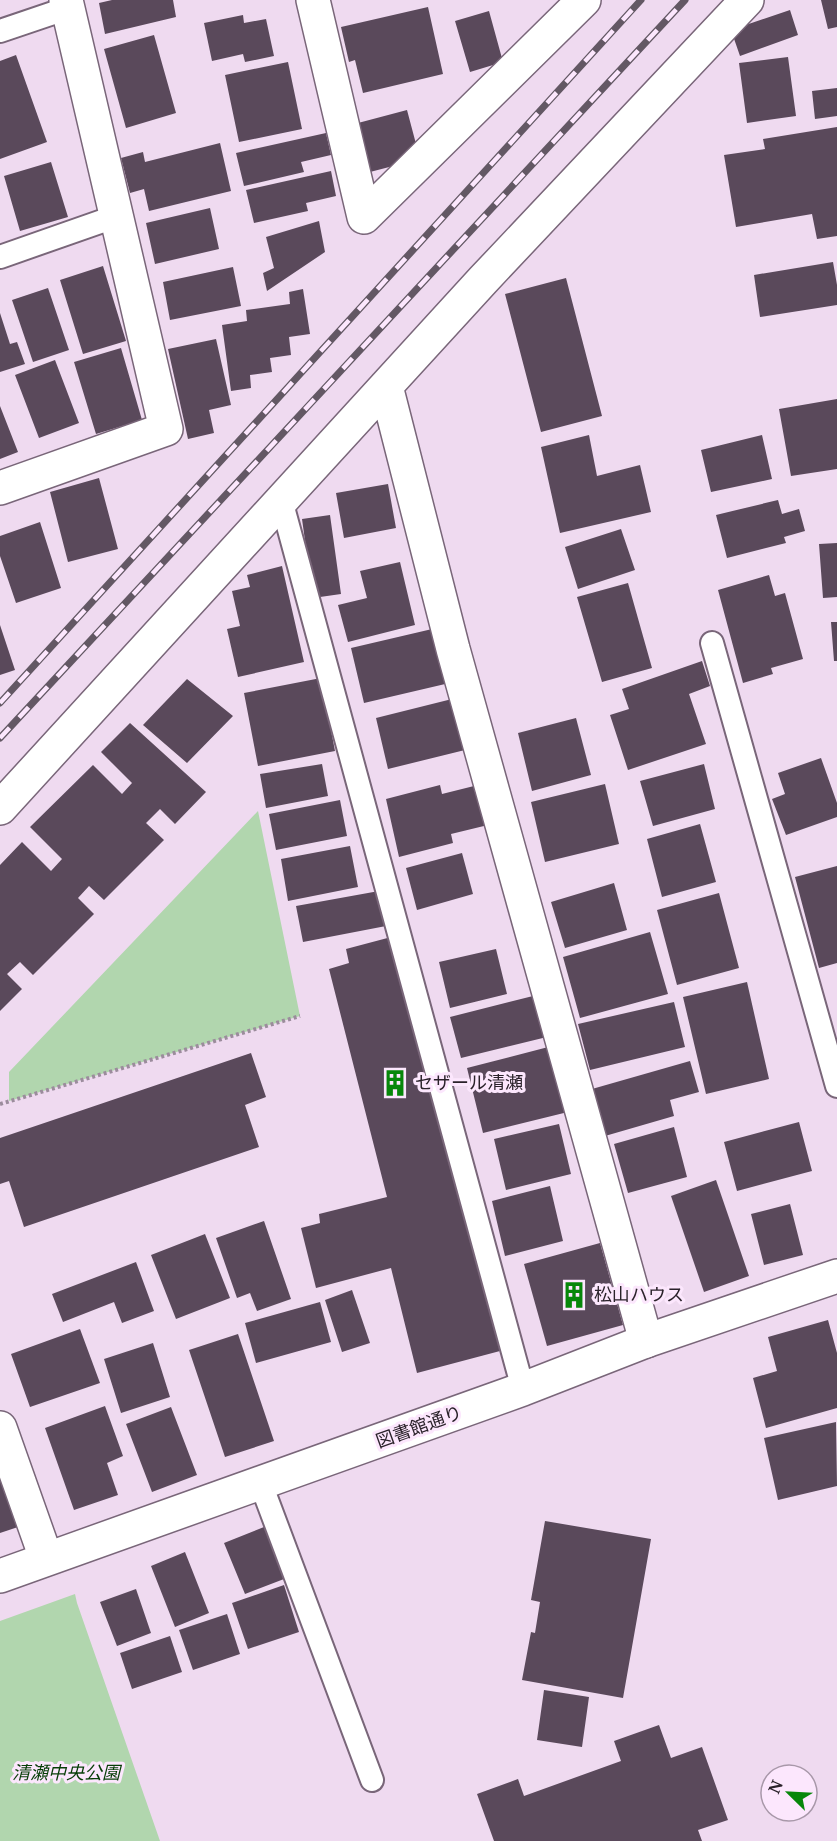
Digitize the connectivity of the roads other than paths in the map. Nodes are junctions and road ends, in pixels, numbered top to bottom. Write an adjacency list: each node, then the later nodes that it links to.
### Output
1 (313, 0): 2 (street)
2 (584, 0)
3 (747, 0): 8 (street)
4 (67, 4): 5 (lane); 6 (street)
5 (0, 31)
6 (117, 216): 7 (lane); 9 (street)
7 (0, 257)
8 (386, 386): 10 (street); 15 (street)
9 (0, 488)
10 (281, 500): 12 (street); 16 (lane)
11 (712, 643): 13 (lane)
12 (0, 808)
13 (837, 1086)
14 (837, 1276): 15 (street, 図書館通り)
15 (646, 1341): 16 (street, 図書館通り)
16 (523, 1389): 18 (street, 図書館通り)
17 (0, 1428): 19 (street)
18 (261, 1484): 19 (street, 図書館通り); 21 (lane)
19 (46, 1558): 20 (street, 図書館通り)
20 (0, 1576)
21 (372, 1780)

